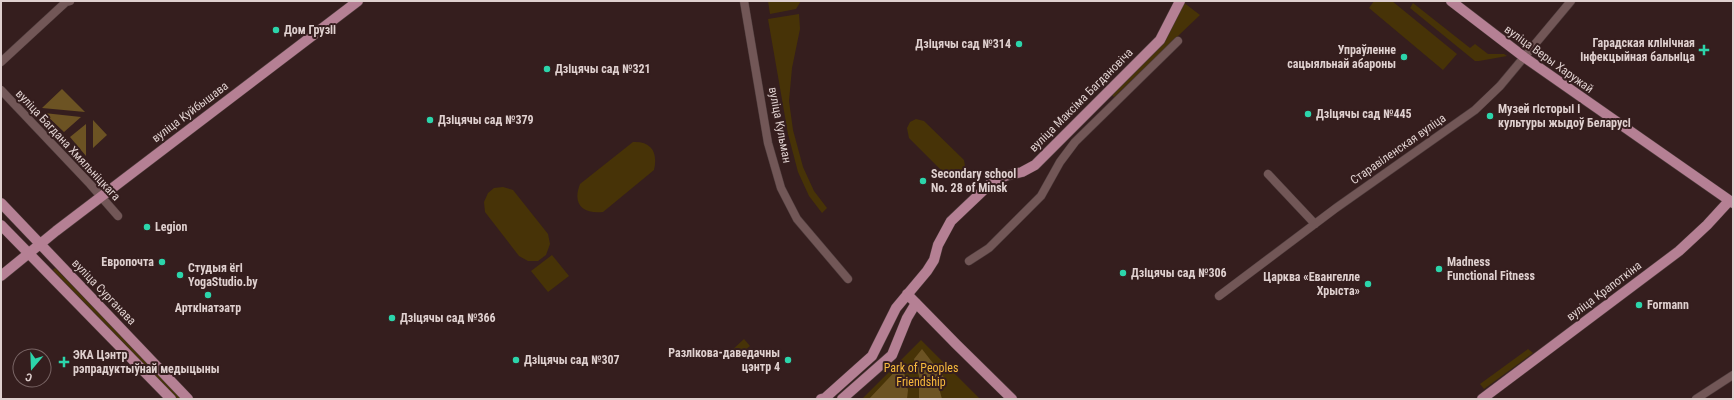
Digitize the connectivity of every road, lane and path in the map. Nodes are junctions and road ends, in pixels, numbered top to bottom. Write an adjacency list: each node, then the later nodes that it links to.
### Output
1 (70, 1): 9 (street)
2 (358, 1): 12 (main road, вуліца Куйбышава)
3 (744, 1): 22 (street, вуліца Кульман)
4 (1180, 1): 23 (main road, вуліца Максіма Багдановіча)
5 (1451, 1): 8 (main road, вуліца Веры Харужай)
6 (1571, 1): 8 (street, Старавіленская вуліца)
7 (1178, 41): 20 (street)
8 (1524, 57): 13 (main road, вуліца Веры Харужай); 16 (street, Старавіленская вуліца)
9 (1, 62)
10 (1, 90): 12 (street, вуліца Багдана Хмяльніцкага)
11 (1268, 174): 16 (street)
12 (101, 196): 15 (street, вуліца Багдана Хмяльніцкага); 18 (main road, вуліца Куйбышава)
13 (1732, 200): 32 (main road, вуліца Крапоткіна)
14 (1, 203): 18 (main road, вуліца Сурганава)
15 (118, 216)
16 (1315, 224): 24 (street, Старавіленская вуліца)
17 (1, 225): 19 (main road)
18 (40, 244): 19 (main road, вуліца Куйбышава); 28 (main road, вуліца Сурганава)
19 (28, 253): 21 (main road, вуліца Куйбышава); 27 (main road)
20 (969, 262)
21 (1, 276)
22 (848, 279)
23 (908, 294): 25 (main road); 29 (main road, вуліца Максіма Багдановіча)
24 (1219, 296)
25 (916, 302): 30 (main road); 31 (main road)
26 (1733, 375): 33 (street)
27 (171, 399)
28 (188, 399)
29 (821, 399)
30 (842, 399)
31 (1012, 399)
32 (1482, 399)
33 (1696, 399)

